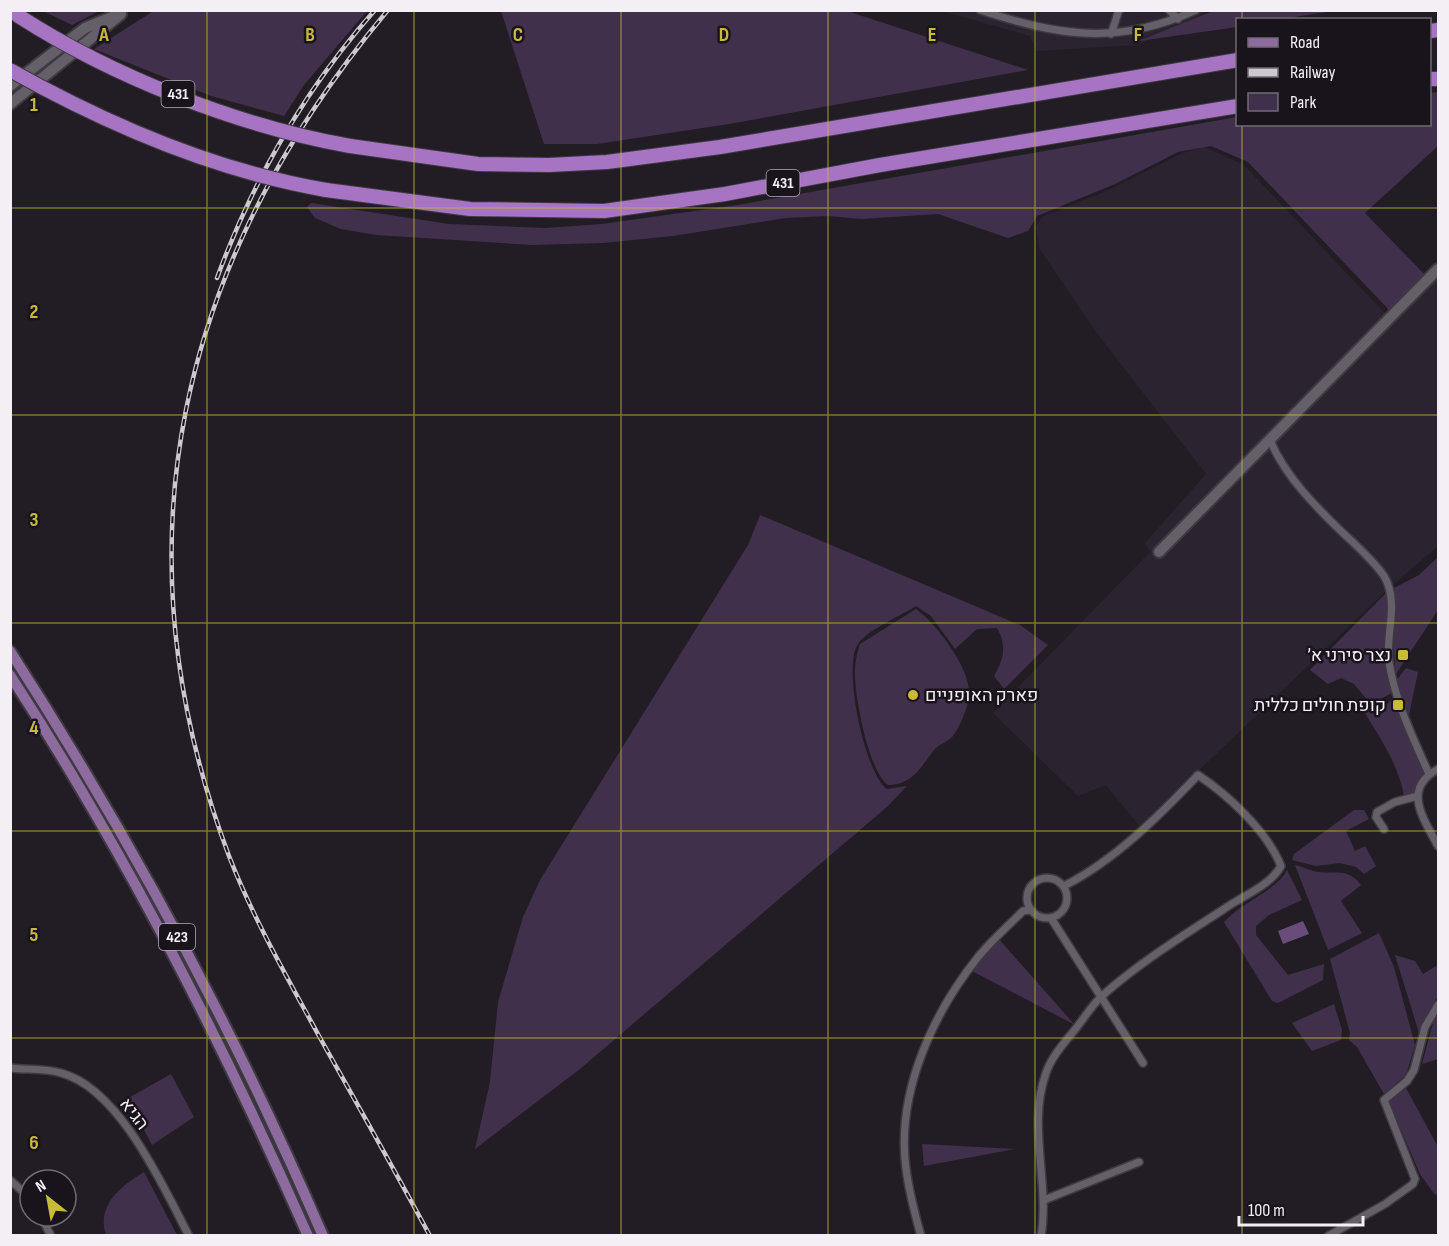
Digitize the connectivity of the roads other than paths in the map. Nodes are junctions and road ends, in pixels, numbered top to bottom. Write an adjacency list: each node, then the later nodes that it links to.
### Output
1 (980, 10): 8 (street)
2 (1119, 10): 8 (street)
3 (1168, 10): 7 (street)
4 (1196, 10): 7 (street)
5 (124, 12): 11 (street); 12 (street)
6 (14, 13): 9 (highway, 431, bridge)
7 (1178, 19): 8 (street)
8 (1111, 34)
9 (1236, 60)
10 (10, 70): 13 (highway, 431, bridge)
11 (10, 86)
12 (10, 104)
13 (1236, 106)
14 (1438, 269): 15 (street)
15 (1270, 440): 16 (street); 20 (street)
16 (1159, 552)
17 (10, 651): 35 (main road, 423)
18 (10, 675): 34 (main road, 423)
19 (1438, 769): 20 (street)
20 (1429, 774): 21 (street)
21 (1418, 796): 22 (street); 23 (street)
22 (1384, 829)
23 (1438, 846)
24 (1064, 886): 25 (street); 26 (street); 27 (street)
25 (1030, 910): 26 (street); 36 (street)
26 (1051, 918): 27 (street)
27 (1101, 997): 29 (street); 32 (street)
28 (1438, 1005): 38 (street)
29 (1143, 1063)
30 (10, 1068): 33 (street, הגיא)
31 (1139, 1162): 32 (street)
32 (1044, 1200): 37 (street)
33 (189, 1236)
34 (308, 1236)
35 (323, 1236)
36 (921, 1236)
37 (1041, 1236)
38 (1328, 1236)

